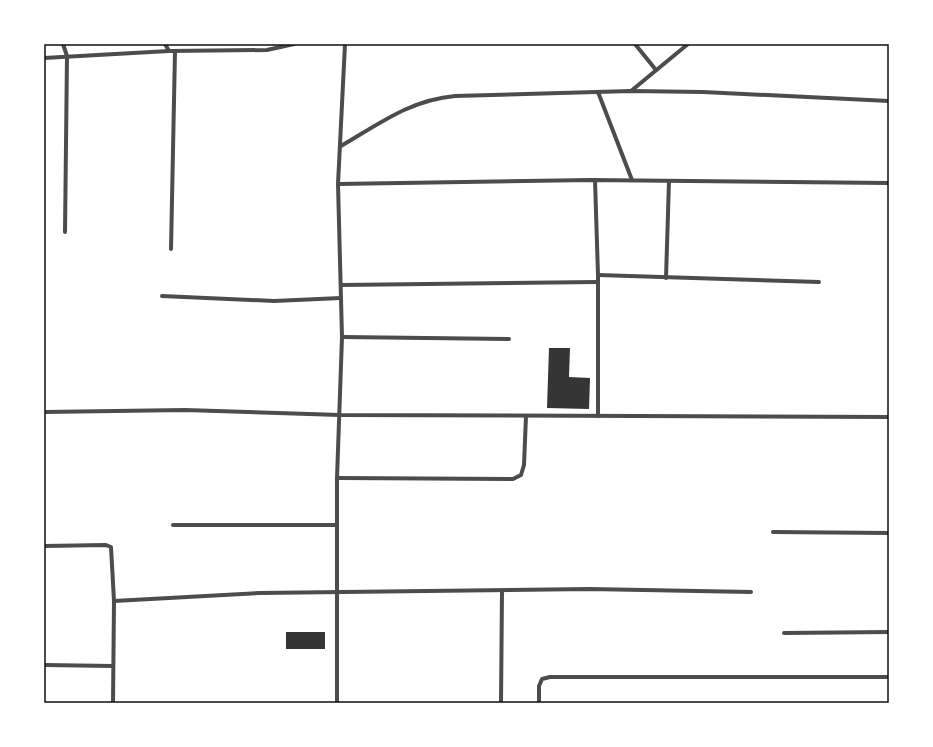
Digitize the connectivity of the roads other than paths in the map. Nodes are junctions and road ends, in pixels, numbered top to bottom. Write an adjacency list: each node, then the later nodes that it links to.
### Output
1 (63, 44): 9 (street)
2 (165, 44): 7 (street)
3 (294, 44): 8 (street)
4 (345, 44): 15 (street)
5 (634, 44): 11 (street)
6 (688, 44): 11 (street)
7 (169, 51): 8 (street); 9 (street)
8 (175, 51): 22 (street)
9 (67, 56): 10 (street); 21 (street)
10 (44, 58)
11 (656, 70): 12 (street)
12 (631, 91): 13 (street); 14 (street)
13 (598, 92): 15 (street); 17 (street)
14 (889, 101)
15 (342, 146): 20 (street)
16 (595, 180): 17 (street); 20 (street); 23 (street)
17 (632, 180): 18 (street)
18 (669, 181): 19 (street); 24 (street)
19 (889, 183)
20 (338, 184): 27 (street)
21 (65, 232)
22 (171, 249)
23 (598, 275): 24 (street); 25 (street)
24 (666, 278): 26 (street)
25 (597, 282): 27 (street); 35 (street)
26 (819, 282)
27 (340, 285): 29 (street)
28 (162, 296): 29 (street)
29 (341, 298): 30 (street)
30 (342, 337): 31 (street); 33 (street)
31 (509, 339)
32 (44, 412): 33 (street)
33 (340, 415): 34 (street); 37 (street)
34 (526, 416): 35 (street); 37 (street)
35 (598, 416): 36 (street)
36 (889, 417)
37 (338, 478): 39 (street)
38 (173, 525): 39 (street)
39 (338, 526): 45 (street)
40 (773, 532): 41 (street)
41 (889, 533)
42 (44, 546): 46 (street)
43 (502, 592): 44 (street); 45 (street); 54 (street)
44 (751, 592)
45 (337, 593): 46 (street); 53 (street)
46 (114, 601): 50 (street)
47 (889, 632): 48 (street)
48 (784, 633)
49 (44, 665): 50 (street)
50 (113, 666): 52 (street)
51 (889, 677): 55 (street)
52 (113, 703)
53 (337, 703)
54 (501, 703)
55 (539, 703)

